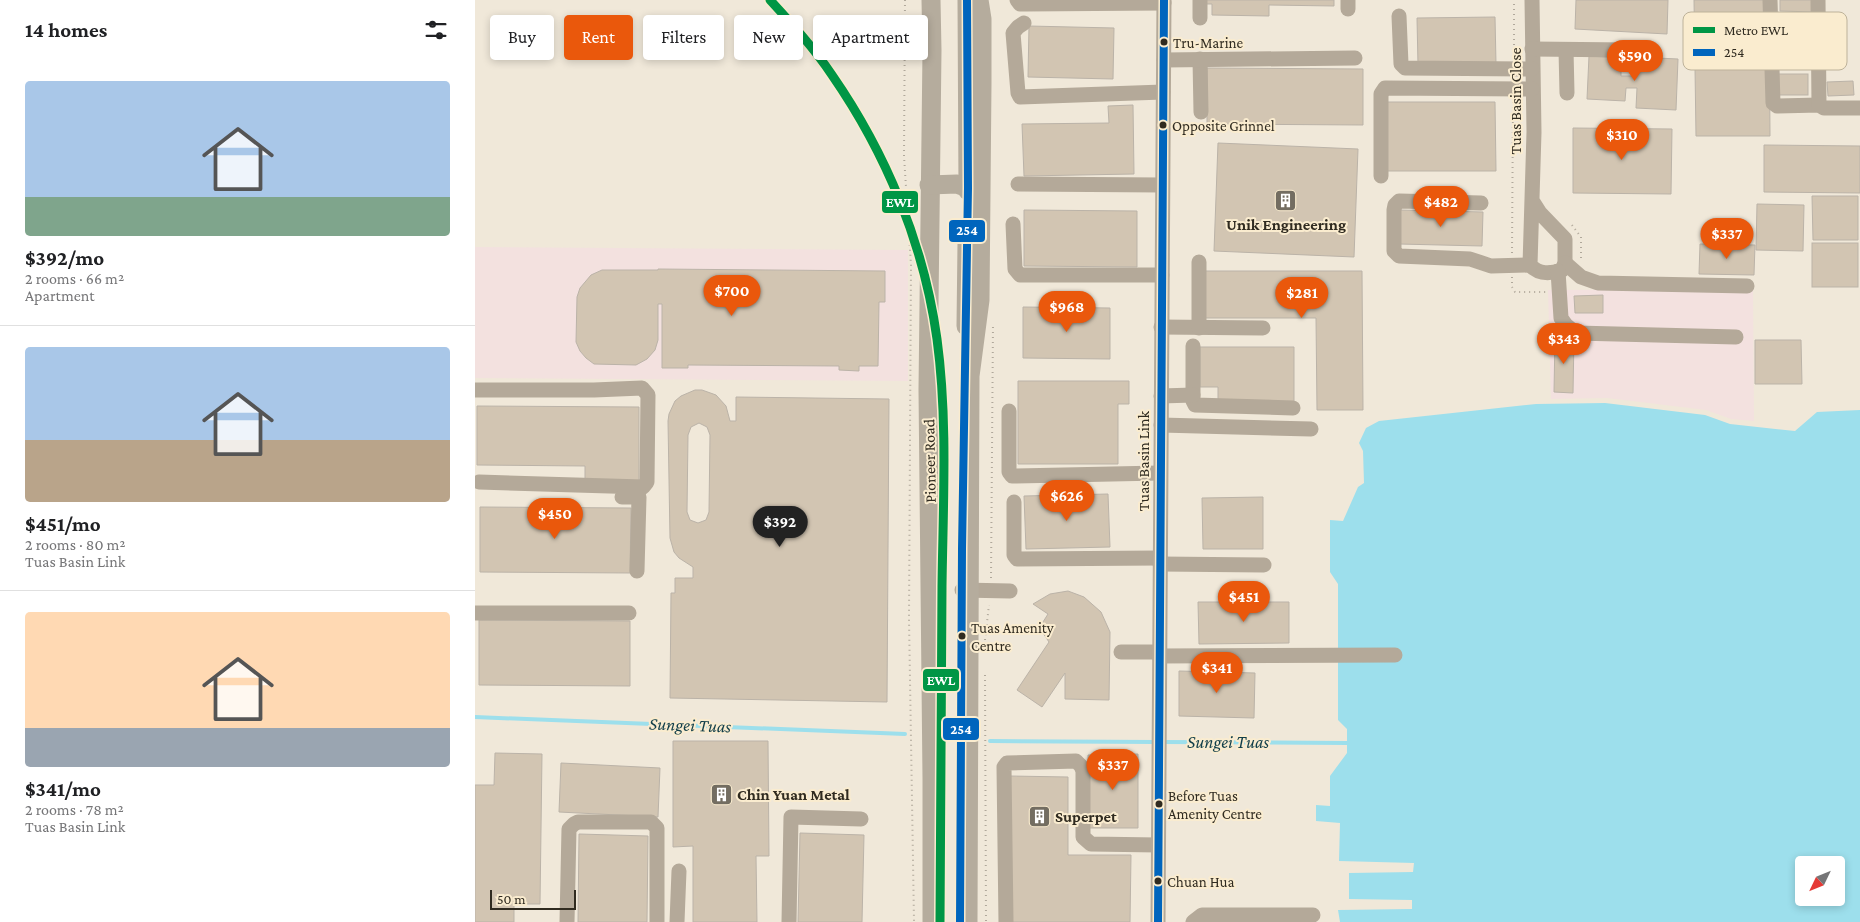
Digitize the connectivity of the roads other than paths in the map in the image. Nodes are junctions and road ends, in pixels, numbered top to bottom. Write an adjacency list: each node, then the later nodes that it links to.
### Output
1 (931, 0): 29 (main road, Pioneer Road)
2 (967, 0): 31 (main road, Pioneer Road)
3 (979, 0): 75 (main road)
4 (1017, 0): 7 (street)
5 (1200, 0): 10 (street)
6 (1532, 0): 12 (street, Tuas Basin Close)
7 (1124, 2): 8 (street)
8 (1164, 2): 17 (street, Tuas Basin Link)
9 (1399, 16): 18 (street)
10 (1200, 18)
11 (1024, 23): 22 (street)
12 (1532, 49): 13 (street); 18 (street, Tuas Basin Close)
13 (1566, 50): 14 (street); 23 (street)
14 (1629, 50)
15 (1355, 58): 16 (street)
16 (1201, 59): 17 (street); 26 (street)
17 (1164, 60): 22 (street, Tuas Basin Link)
18 (1532, 69): 21 (street, Tuas Basin Close)
19 (1772, 70): 24 (street)
20 (1819, 70): 24 (street)
21 (1532, 89): 27 (street); 32 (street, Tuas Basin Close)
22 (1163, 92): 30 (street, Tuas Basin Link)
23 (1567, 93)
24 (1819, 105): 25 (street)
25 (1860, 108)
26 (1201, 112)
27 (1381, 176)
28 (1018, 184): 30 (street)
29 (929, 185): 31 (main road); 73 (main road, Pioneer Road)
30 (1162, 185): 38 (street, Tuas Basin Link)
31 (968, 188): 58 (main road, Pioneer Road)
32 (1533, 202): 36 (street, Tuas Basin Close); 37 (street)
33 (1481, 203): 36 (street)
34 (1013, 224): 38 (street)
35 (1199, 262): 41 (street)
36 (1530, 265): 37 (street)
37 (1561, 267): 39 (street); 43 (street)
38 (1162, 275): 40 (street, Tuas Basin Link)
39 (1747, 286)
40 (1161, 328): 41 (street); 47 (street, Tuas Basin Link)
41 (1199, 328): 42 (street)
42 (1263, 328)
43 (1736, 337)
44 (1193, 346): 46 (street)
45 (475, 390): 53 (street)
46 (1193, 395): 47 (street); 48 (street)
47 (1161, 396): 50 (street, Tuas Basin Link)
48 (1293, 408)
49 (1009, 411): 52 (street)
50 (1161, 425): 51 (street); 52 (street, Tuas Basin Link)
51 (1311, 429)
52 (1160, 473): 55 (street, Tuas Basin Link)
53 (477, 487): 57 (street)
54 (1014, 502): 55 (street)
55 (1160, 561): 56 (street); 63 (street, Tuas Basin Link)
56 (1264, 565)
57 (637, 570)
58 (962, 590): 59 (street); 74 (main road, Pioneer Road)
59 (1010, 590)
60 (475, 613): 61 (street)
61 (629, 613)
62 (1121, 652): 63 (street)
63 (1159, 654): 64 (street); 66 (street, Tuas Basin Link)
64 (1395, 655)
65 (861, 819): 72 (street)
66 (1158, 845): 76 (street); 77 (street, Tuas Basin Link)
67 (679, 871): 71 (street)
68 (1313, 915): 78 (street)
69 (567, 922): 70 (street)
70 (657, 922)
71 (677, 922)
72 (789, 922)
73 (932, 922)
74 (960, 922)
75 (968, 922)
76 (1006, 922)
77 (1158, 922)
78 (1193, 922)

